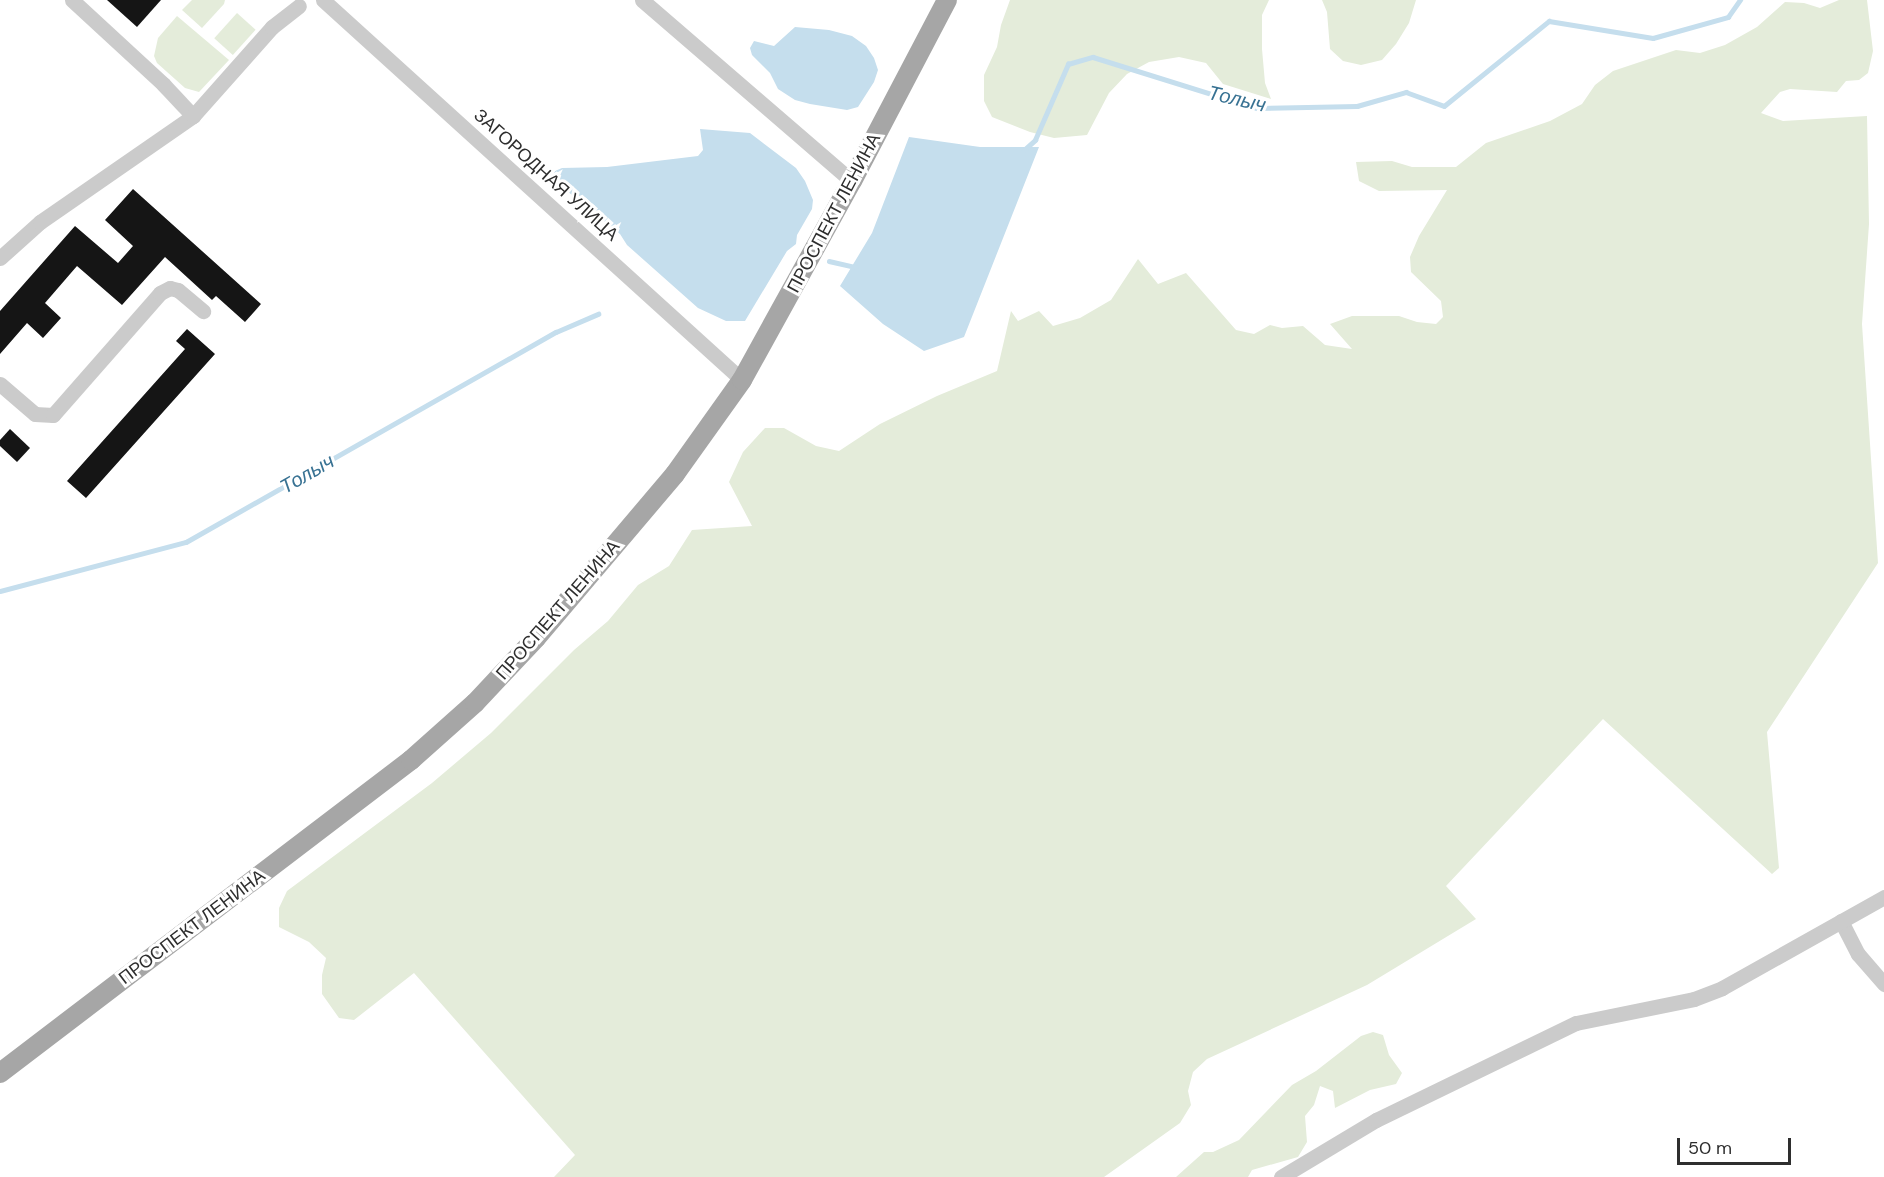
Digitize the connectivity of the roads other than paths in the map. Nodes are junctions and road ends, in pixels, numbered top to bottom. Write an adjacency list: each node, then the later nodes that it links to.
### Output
1 (72, 0): 6 (street)
2 (323, 0): 5 (street); 10 (street, ЗАГОРОДНАЯ УЛИЦА)
3 (642, 0): 7 (street)
4 (947, 0): 7 (main road, ПРОСПЕКТ ЛЕНИНА)
5 (295, 3): 6 (street)
6 (193, 116): 8 (street)
7 (852, 181): 10 (main road, ПРОСПЕКТ ЛЕНИНА)
8 (0, 258)
9 (203, 311): 11 (street)
10 (742, 380): 15 (main road, ПРОСПЕКТ ЛЕНИНА)
11 (0, 384)
12 (1884, 897): 13 (street)
13 (1841, 921): 14 (street); 16 (street)
14 (1884, 984)
15 (0, 1073)
16 (1281, 1177)

